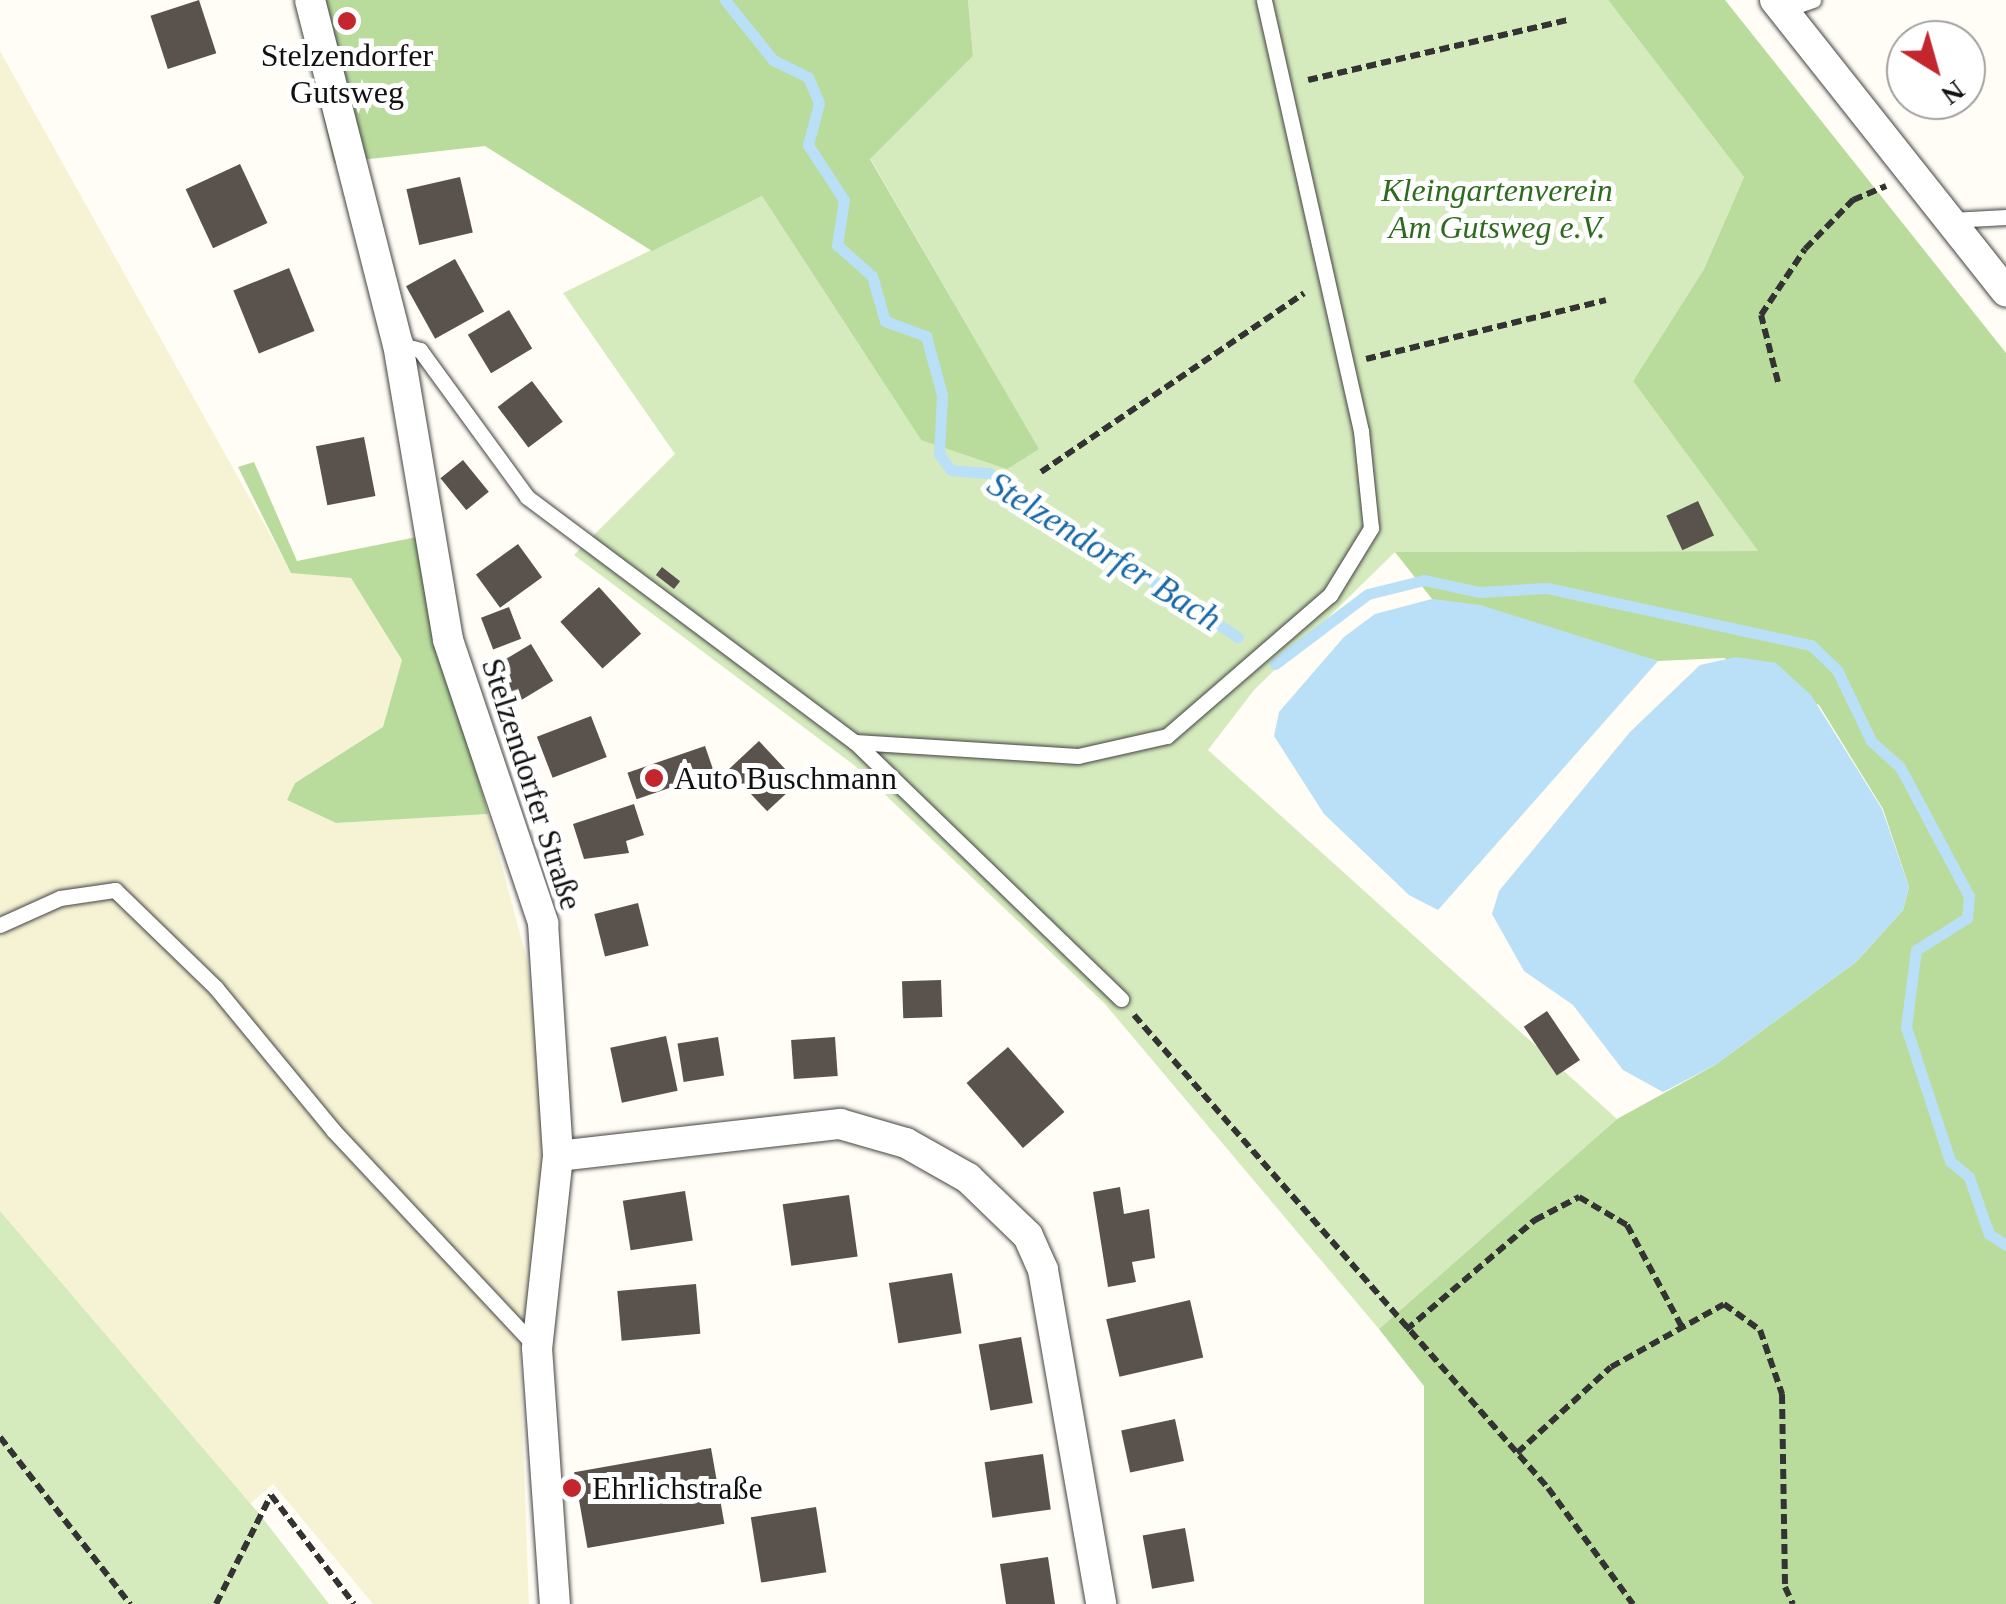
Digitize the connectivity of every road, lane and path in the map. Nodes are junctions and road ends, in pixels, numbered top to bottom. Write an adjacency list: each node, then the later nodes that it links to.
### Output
1 (310, 0): 13 (street, Stelzendorfer Straße)
2 (1264, 0): 6 (lane)
3 (1813, 0): 4 (lane)
4 (1779, 5): 7 (street)
5 (1568, 20): 6 (path)
6 (1282, 86): 10 (lane)
7 (1910, 176): 9 (street); 15 (path)
8 (2006, 217): 9 (lane)
9 (1948, 220): 11 (street)
10 (1326, 278): 14 (lane); 16 (path)
11 (2006, 291)
12 (1606, 300): 14 (path)
13 (398, 344): 17 (lane); 20 (street, Stelzendorfer Straße)
14 (1346, 364): 17 (lane)
15 (1778, 382)
16 (1041, 472)
17 (856, 742): 19 (lane)
18 (0, 924): 23 (lane)
19 (1120, 999): 22 (path)
20 (558, 1156): 23 (street, Stelzendorfer Straße); 30 (street)
21 (1682, 1328): 22 (path); 25 (path); 32 (path)
22 (1406, 1330): 25 (path)
23 (537, 1348): 29 (street, Stelzendorfer Straße)
24 (0, 1437): 26 (path)
25 (1517, 1453): 31 (path)
26 (130, 1604)
27 (216, 1604): 28 (path)
28 (354, 1604)
29 (555, 1604)
30 (1102, 1604)
31 (1634, 1604)
32 (1793, 1604)

